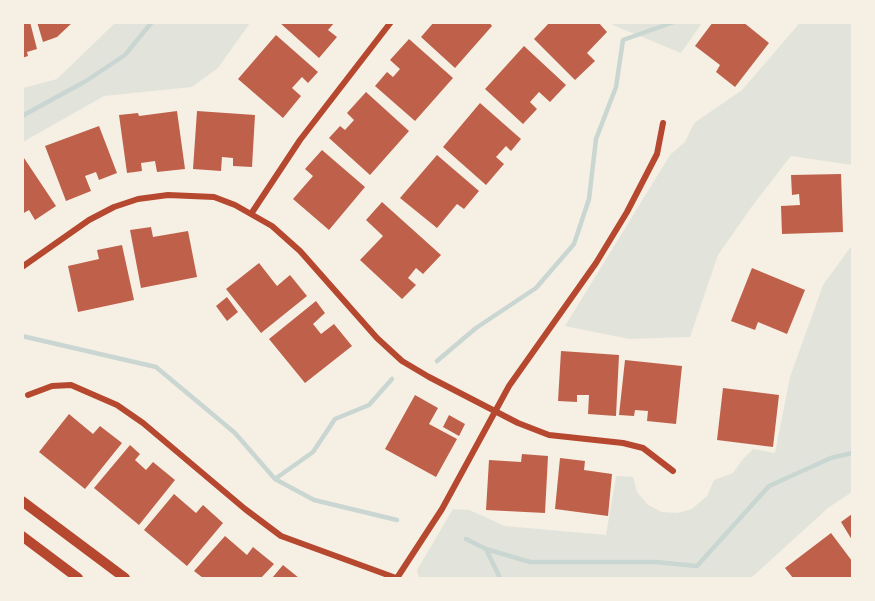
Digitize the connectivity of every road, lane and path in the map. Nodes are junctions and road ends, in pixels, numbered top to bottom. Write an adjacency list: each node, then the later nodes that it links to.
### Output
1 (391, 22): 3 (street)
2 (663, 123): 6 (street)
3 (251, 214): 4 (street); 6 (street)
4 (22, 267)
5 (28, 395): 12 (street)
6 (495, 411): 7 (street); 12 (street)
7 (673, 471)
8 (22, 501): 11 (street)
9 (22, 536): 10 (street)
10 (78, 579)
11 (125, 579)
12 (396, 579)

